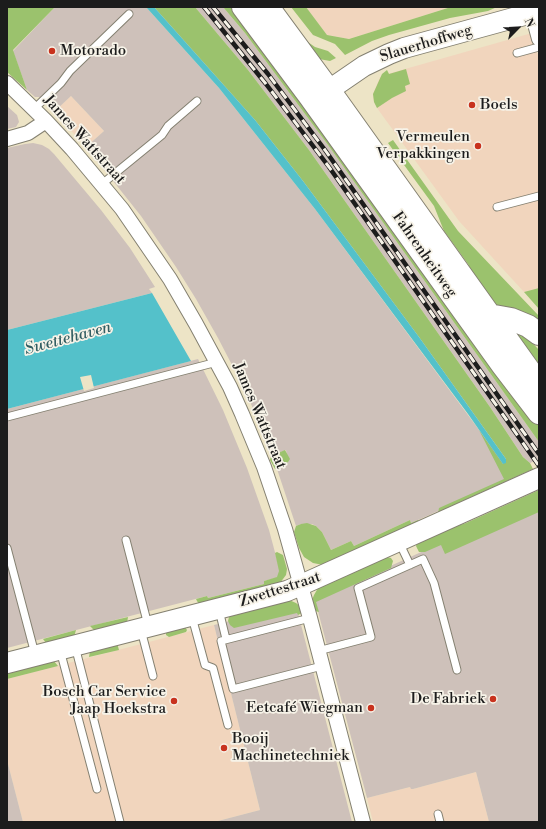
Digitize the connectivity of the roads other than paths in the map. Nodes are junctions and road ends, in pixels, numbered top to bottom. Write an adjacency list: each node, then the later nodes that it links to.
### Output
1 (243, 7): 9 (main road)
2 (268, 7): 9 (main road)
3 (530, 10): 5 (street); 9 (street, Slauerhoffweg)
4 (129, 14): 11 (lane)
5 (539, 39)
6 (539, 47): 7 (lane)
7 (517, 53)
8 (7, 83): 11 (street, James Wattstraat)
9 (321, 89): 17 (main road, Fahrenheitweg); 18 (main road, Fahrenheitweg)
10 (197, 101): 14 (lane)
11 (34, 109): 12 (street, James Wattstraat)
12 (46, 121): 13 (street); 14 (street, James Wattstraat)
13 (7, 139)
14 (102, 184): 20 (street, James Wattstraat)
15 (539, 196): 16 (lane)
16 (497, 207)
17 (441, 279): 18 (main road); 22 (main road, Fahrenheitweg)
18 (490, 316): 19 (main road); 21 (main road, Fahrenheitweg)
19 (539, 334)
20 (217, 362): 23 (lane); 29 (street, James Wattstraat)
21 (539, 384)
22 (539, 412)
23 (7, 417)
24 (539, 478): 26 (street, Zwettestraat)
25 (126, 540): 33 (lane)
26 (399, 541): 28 (lane); 29 (street, Zwettestraat)
27 (7, 548): 37 (lane)
28 (410, 565): 36 (lane); 40 (lane)
29 (301, 585): 30 (street, Zwettestraat); 32 (street, James Wattstraat)
30 (218, 609): 31 (street, Zwettestraat); 34 (lane)
31 (192, 616): 33 (street, Zwettestraat); 42 (lane)
32 (310, 618): 34 (lane); 36 (street, James Wattstraat)
33 (144, 628): 35 (street, Zwettestraat); 41 (lane)
34 (226, 639): 39 (lane)
35 (68, 648): 37 (street, Zwettestraat); 43 (lane); 45 (lane)
36 (318, 651): 39 (street, James Wattstraat)
37 (35, 656): 38 (street, Zwettestraat)
38 (7, 663)
39 (322, 666): 46 (street, James Wattstraat)
40 (457, 670)
41 (153, 676)
42 (228, 725)
43 (97, 789)
44 (438, 814): 47 (lane)
45 (120, 822)
46 (363, 822)
47 (440, 822)

